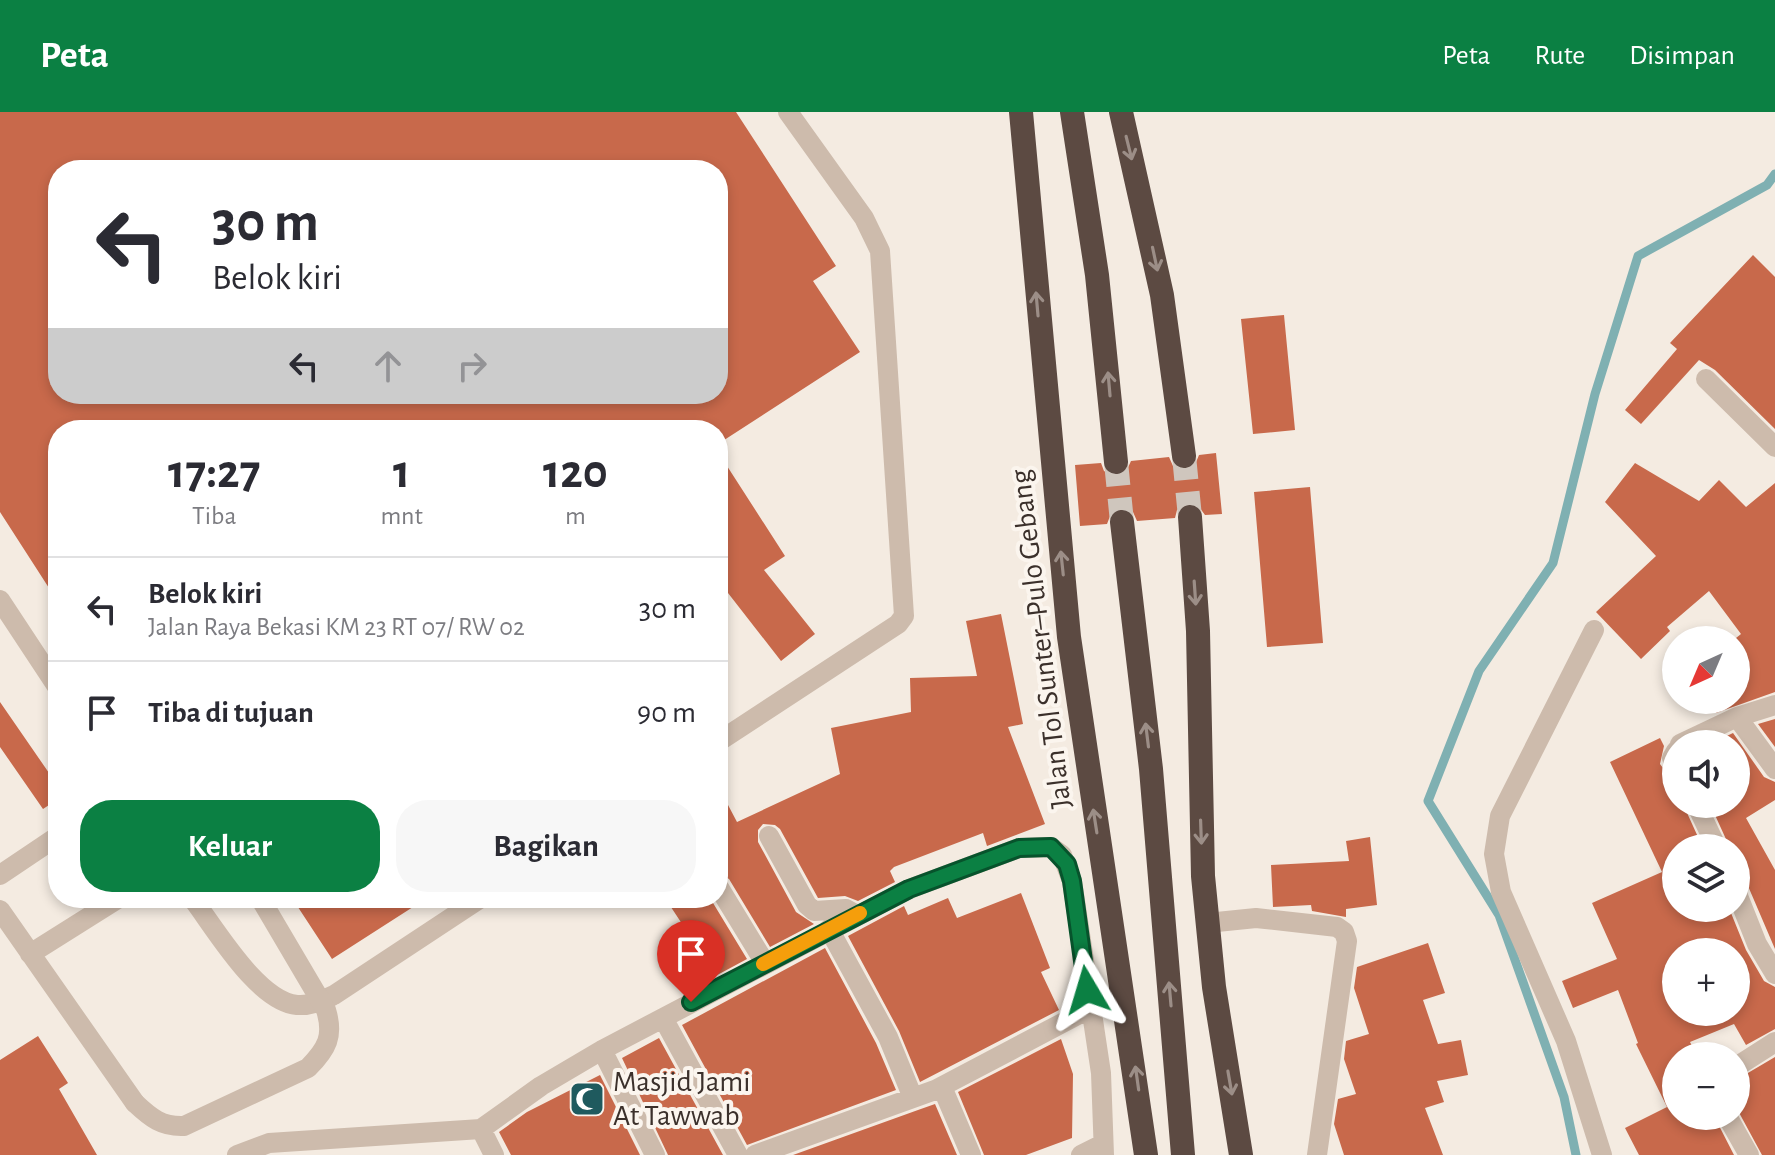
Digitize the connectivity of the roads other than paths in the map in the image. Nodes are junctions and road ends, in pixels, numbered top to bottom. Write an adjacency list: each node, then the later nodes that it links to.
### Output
1 (788, 112): 17 (street)
2 (1021, 112): 54 (highway, Jalan Tol Sunter–Pulo Gebang, one-way to 2)
3 (1072, 112): 8 (highway, one-way to 3)
4 (1121, 112): 7 (highway, one-way to 7)
5 (1706, 379): 6 (street)
6 (1775, 447)
7 (1184, 456)
8 (1116, 462)
9 (1190, 517): 30 (highway, one-way to 30)
10 (1122, 522): 55 (highway, one-way to 10)
11 (0, 600): 13 (street)
12 (1594, 630): 59 (street)
13 (48, 673)
14 (1775, 705): 15 (street)
15 (1737, 717): 16 (street); 18 (street)
16 (1710, 730)
17 (728, 735)
18 (1775, 769)
19 (769, 836): 28 (street)
20 (48, 843): 21 (street)
21 (0, 875)
22 (728, 902): 33 (street)
23 (103, 908): 32 (street)
24 (200, 908): 26 (street)
25 (266, 908): 32 (street, bridge)
26 (466, 908)
27 (0, 910): 32 (street)
28 (857, 915): 31 (street); 35 (street)
29 (1748, 922): 34 (street)
30 (1207, 923): 42 (highway, one-way to 42); 58 (street)
31 (829, 929): 33 (street); 41 (street)
32 (30, 954)
33 (765, 963): 36 (street)
34 (1775, 974)
35 (1089, 1009): 40 (street); 46 (street)
36 (663, 1018): 38 (street); 50 (street)
37 (1775, 1042): 39 (street)
38 (602, 1050): 43 (street); 49 (street)
39 (1750, 1058)
40 (942, 1087): 41 (street); 52 (street)
41 (913, 1098): 45 (street)
42 (1237, 1124): 56 (highway); 57 (highway)
43 (481, 1129): 47 (street); 48 (street)
44 (1735, 1130): 60 (street)
45 (800, 1146): 51 (street)
46 (1104, 1150): 53 (street)
47 (237, 1155)
48 (494, 1155)
49 (655, 1155)
50 (738, 1155)
51 (755, 1155)
52 (971, 1155)
53 (1081, 1155)
54 (1146, 1155)
55 (1183, 1155)
56 (1227, 1155)
57 (1241, 1155)
58 (1317, 1155)
59 (1602, 1155)
60 (1749, 1155)

